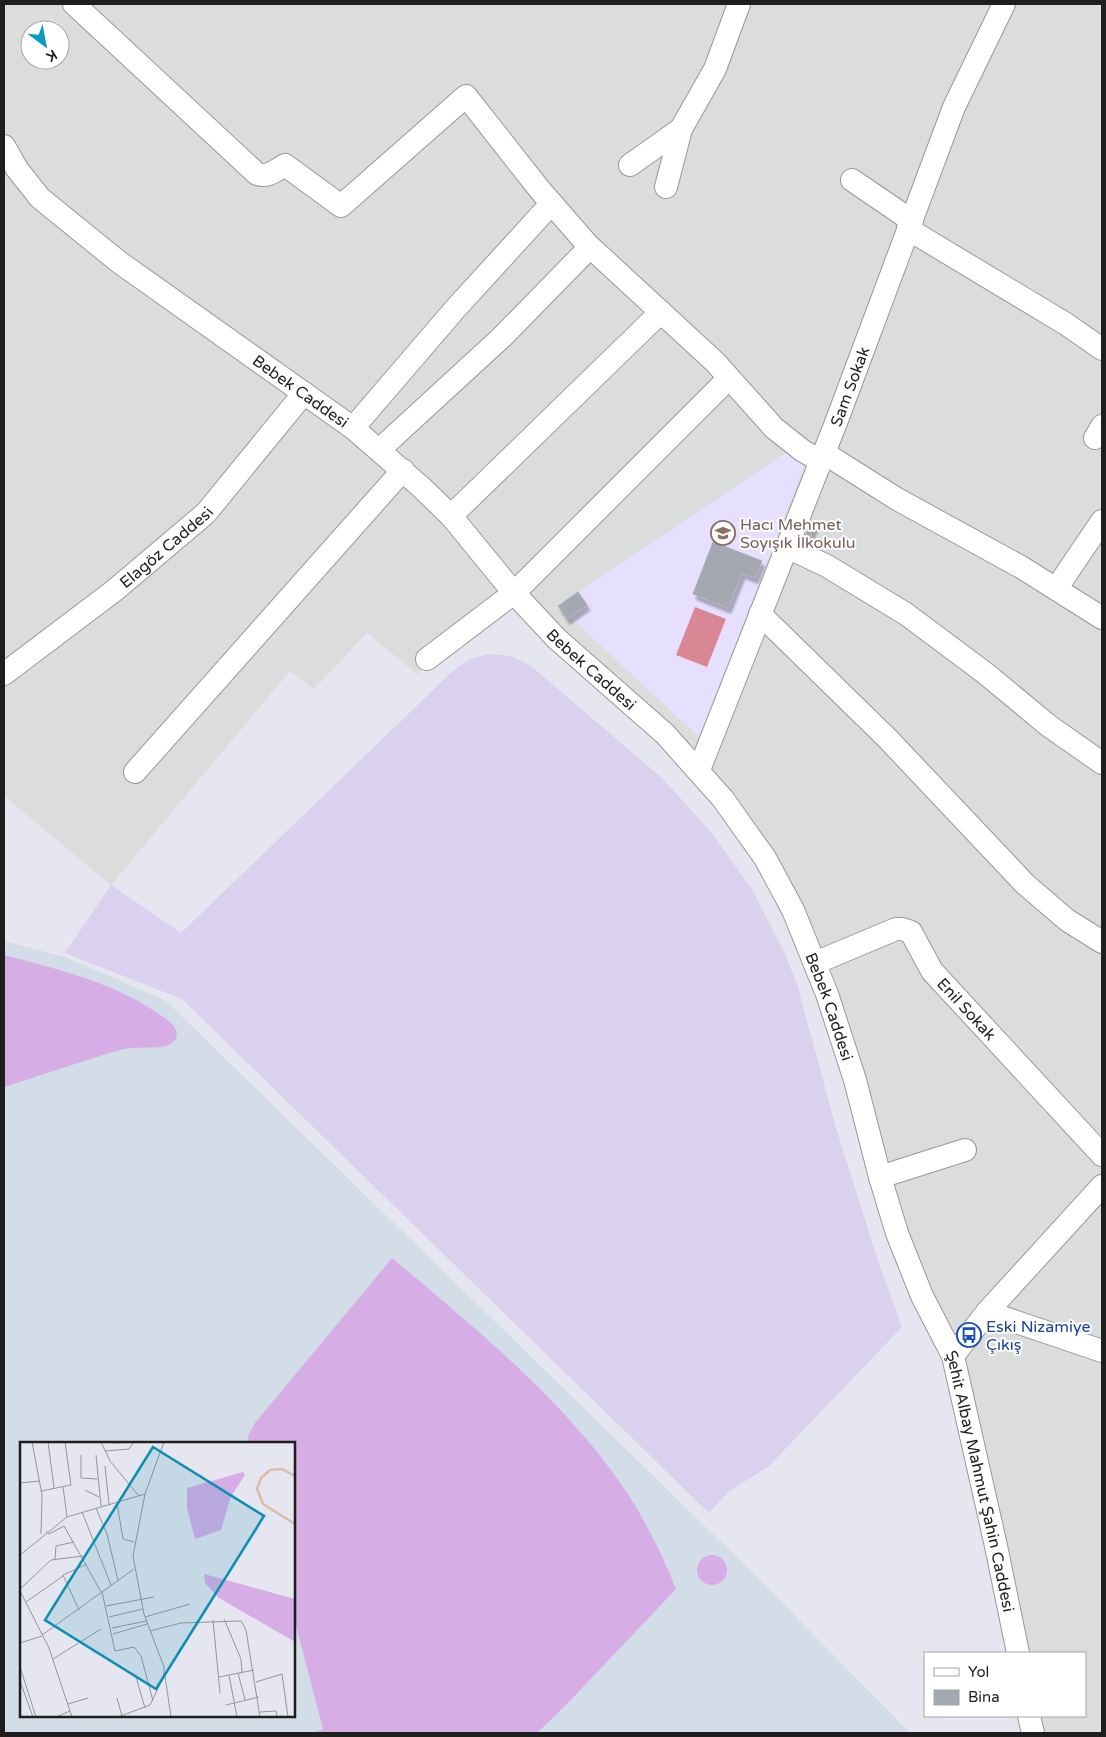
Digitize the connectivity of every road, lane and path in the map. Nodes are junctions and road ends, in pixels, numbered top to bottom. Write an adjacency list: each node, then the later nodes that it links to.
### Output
1 (74, 4): 10 (street)
2 (739, 4): 4 (street)
3 (1004, 4): 11 (street, Sam Sokak)
4 (681, 129): 7 (street); 9 (street)
5 (4, 146): 6 (street, Bebek Caddesi)
6 (10, 162): 16 (street, Bebek Caddesi)
7 (630, 165)
8 (852, 180): 11 (street)
9 (666, 187)
10 (551, 204): 12 (street); 17 (street)
11 (910, 225): 14 (street); 19 (street, Sam Sokak)
12 (590, 247): 13 (street); 18 (street)
13 (661, 312): 15 (street); 21 (street)
14 (1102, 349)
15 (729, 378): 19 (street); 25 (street)
16 (304, 393): 17 (street, Bebek Caddesi); 29 (street, Elagöz Caddesi)
17 (353, 428): 18 (street, Bebek Caddesi)
18 (378, 450): 20 (street, Bebek Caddesi)
19 (822, 457): 23 (street, Sam Sokak); 24 (street)
20 (402, 470): 21 (street, Bebek Caddesi); 32 (street)
21 (451, 516): 25 (street, Bebek Caddesi)
22 (1102, 521): 24 (street)
23 (787, 547): 26 (street, Sam Sokak); 30 (street)
24 (1056, 589): 27 (street)
25 (514, 593): 28 (street); 31 (street, Bebek Caddesi)
26 (760, 614): 31 (street, Sam Sokak); 33 (street)
27 (1102, 618)
28 (427, 659)
29 (4, 674)
30 (1102, 763)
31 (699, 770): 34 (street, Bebek Caddesi)
32 (135, 772)
33 (1102, 942)
34 (815, 964): 36 (street, Enil Sokak); 37 (street, Bebek Caddesi)
35 (965, 1150): 37 (street)
36 (1102, 1155)
37 (880, 1177): 41 (street, Bebek Caddesi)
38 (1102, 1186): 39 (street, Şehit Albay Mahmut Şahin Caddesi)
39 (987, 1312): 40 (street); 41 (street, Şehit Albay Mahmut Şahin Caddesi)
40 (1102, 1351)
41 (953, 1356): 42 (street, Şehit Albay Mahmut Şahin Caddesi)
42 (1018, 1652)
43 (1029, 1717): 44 (street)
44 (1033, 1733)

